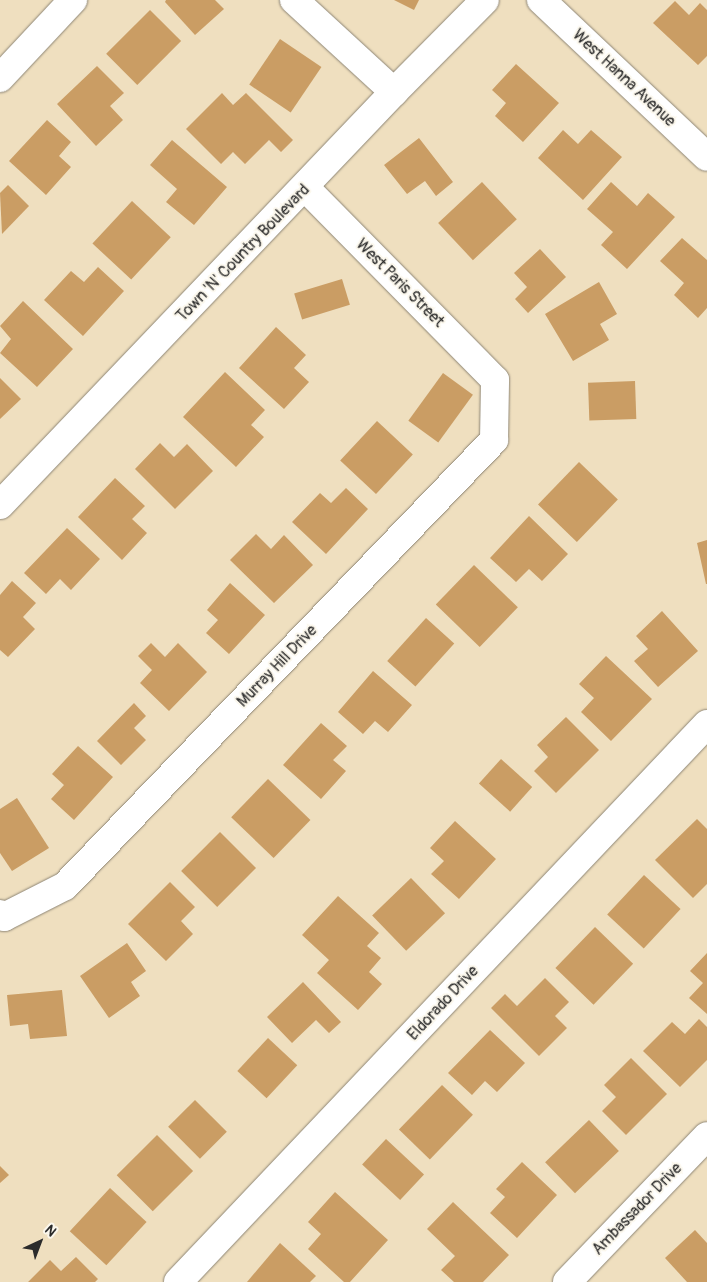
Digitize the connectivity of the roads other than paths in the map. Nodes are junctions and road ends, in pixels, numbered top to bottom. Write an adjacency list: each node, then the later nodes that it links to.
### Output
1 (73, 0): 5 (street)
2 (294, 0): 6 (street)
3 (486, 0): 6 (street, Town 'N' Country Boulevard)
4 (541, 0): 7 (street, West Hanna Avenue)
5 (0, 78)
6 (394, 92): 8 (street, Town 'N' Country Boulevard)
7 (707, 157)
8 (305, 187): 9 (street, West Paris Street); 10 (street, Town 'N' Country Boulevard)
9 (495, 380): 12 (street, Murray Hill Drive)
10 (0, 506)
11 (707, 724): 14 (street, Eldorado Drive)
12 (2, 916)
13 (707, 1136): 15 (street, Ambassador Drive)
14 (178, 1282)
15 (567, 1282)

